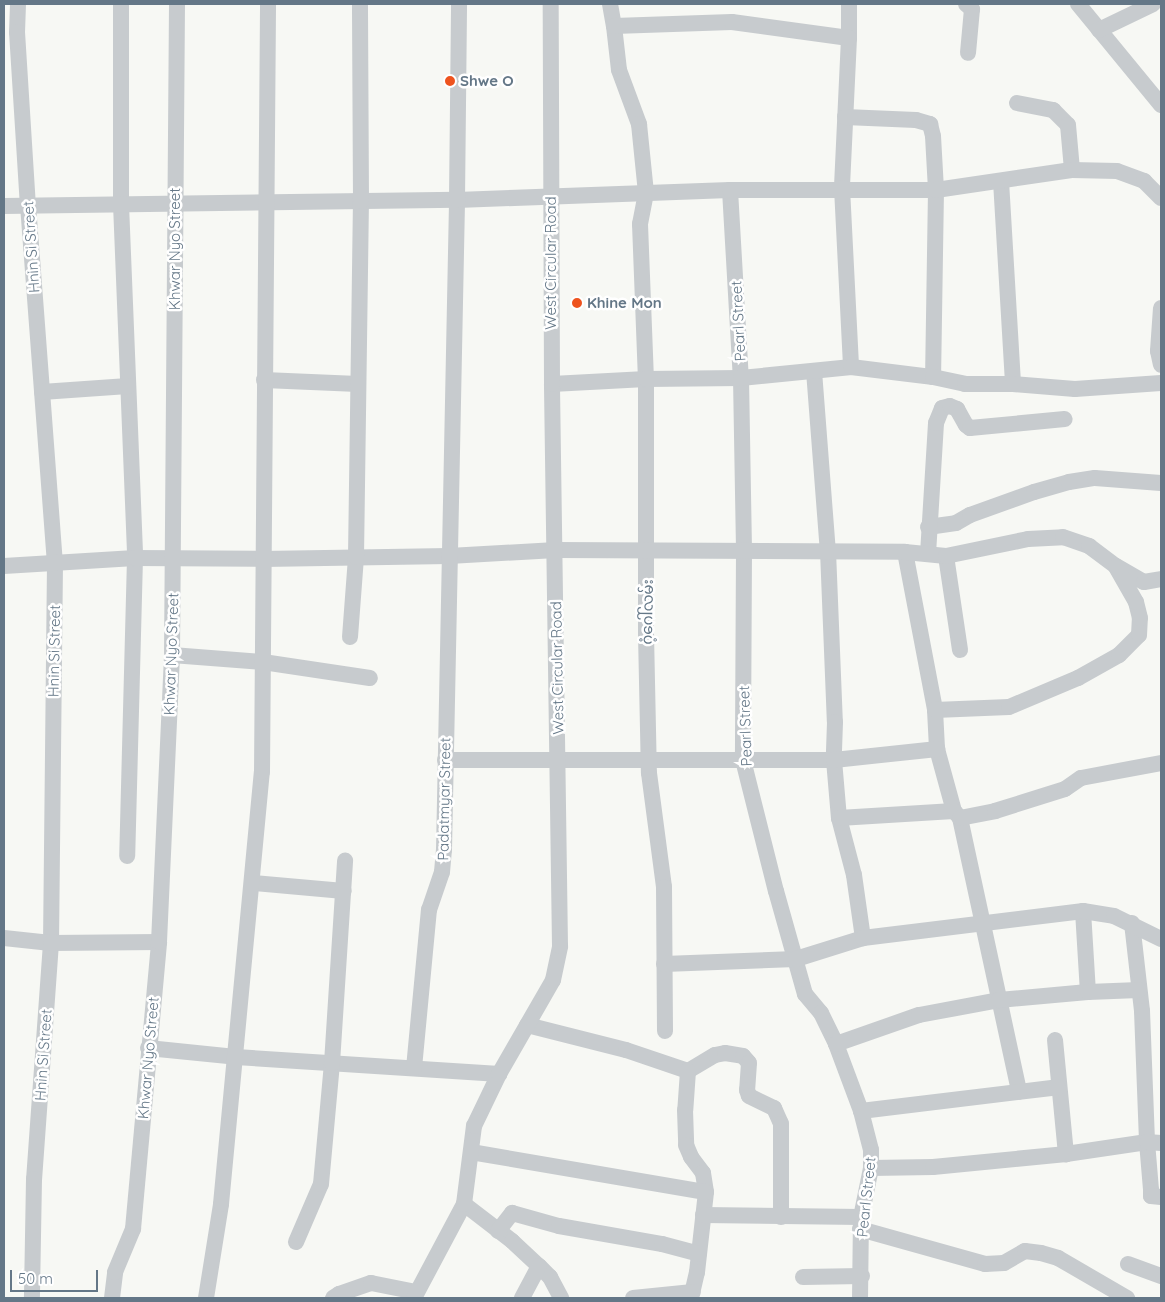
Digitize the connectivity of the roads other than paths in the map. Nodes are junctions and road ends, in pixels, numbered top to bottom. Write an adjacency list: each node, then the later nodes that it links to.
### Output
1 (18, 4): 15 (street, Hnin Si Street)
2 (121, 4): 33 (street)
3 (177, 4): 31 (street, Khwar Nyo Street)
4 (268, 4): 32 (street)
5 (360, 4): 30 (street)
6 (459, 4): 29 (street, Padatmyar Street)
7 (551, 4): 27 (street, West Circular Road)
8 (610, 4): 13 (street, ဂံ့ဂေါ်လမ်း)
9 (849, 4): 16 (street)
10 (966, 4): 17 (street)
11 (1078, 4): 14 (street)
12 (1143, 6): 14 (street)
13 (614, 26): 16 (street); 26 (street, ဂံ့ဂေါ်လမ်း)
14 (1099, 30): 19 (street)
15 (10, 33): 34 (street, Hnin Si Street)
16 (849, 38): 20 (street)
17 (968, 53)
18 (1017, 102): 21 (street)
19 (1161, 105)
20 (846, 117): 23 (street); 25 (street)
21 (1072, 170): 22 (street); 28 (street)
22 (1000, 181): 25 (street); 47 (street)
23 (842, 188): 24 (street); 25 (street); 38 (street)
24 (730, 190): 26 (street); 41 (street, Pearl Street)
25 (936, 190): 40 (street)
26 (646, 194): 27 (street); 42 (street, ဂံ့ဂေါ်လမ်း)
27 (551, 197): 29 (street); 46 (street, West Circular Road)
28 (1161, 198)
29 (457, 200): 30 (street); 59 (street, Padatmyar Street)
30 (361, 201): 32 (street); 45 (street)
31 (175, 203): 32 (street); 33 (street); 63 (street, Khwar Nyo Street)
32 (265, 203): 43 (street)
33 (121, 204): 34 (street); 48 (street)
34 (28, 205): 35 (street); 49 (street, Hnin Si Street)
35 (4, 206)
36 (1161, 308): 37 (street)
37 (1161, 365)
38 (851, 367): 39 (street); 40 (street)
39 (814, 371): 41 (street); 56 (street)
40 (933, 377): 47 (street)
41 (741, 378): 42 (street); 55 (street, Pearl Street)
42 (646, 379): 46 (street); 54 (street, ဂံ့ဂေါ်လမ်း)
43 (264, 380): 45 (street); 64 (street)
44 (1161, 383): 47 (street)
45 (358, 384): 61 (street)
46 (552, 384): 53 (street, West Circular Road)
47 (1013, 384)
48 (128, 386): 49 (street); 62 (street)
49 (42, 392): 65 (street, Hnin Si Street)
50 (1065, 419): 52 (street)
51 (1161, 483): 52 (street)
52 (928, 527): 58 (street)
53 (556, 550): 54 (street); 59 (street); 79 (street, West Circular Road)
54 (647, 550): 55 (street); 80 (street, ဂံ့ဂေါ်လမ်း)
55 (744, 551): 56 (street); 77 (street, Pearl Street)
56 (828, 551): 57 (street); 78 (street)
57 (905, 552): 58 (street); 74 (street)
58 (928, 554): 60 (street)
59 (449, 556): 61 (street); 76 (street, Padatmyar Street)
60 (946, 556): 67 (street); 70 (street)
61 (356, 557): 64 (street); 69 (street)
62 (135, 558): 63 (street); 65 (street); 84 (street)
63 (174, 558): 64 (street); 71 (street, Khwar Nyo Street)
64 (263, 559): 72 (street)
65 (55, 563): 66 (street); 95 (street, Hnin Si Street)
66 (4, 566)
67 (1116, 566): 68 (street); 74 (street)
68 (1161, 579)
69 (350, 637)
70 (960, 650)
71 (172, 655): 72 (street); 94 (street, Khwar Nyo Street)
72 (263, 662): 73 (street); 86 (street)
73 (370, 678)
74 (935, 710): 75 (street)
75 (937, 749): 78 (street); 82 (street)
76 (445, 760): 79 (street); 108 (street, Padatmyar Street)
77 (743, 760): 78 (street); 80 (street); 96 (street, Pearl Street)
78 (834, 760): 83 (street)
79 (558, 761): 80 (street); 101 (street, West Circular Road)
80 (649, 762): 97 (street, ဂံ့ဂေါ်လမ်း)
81 (1161, 763): 82 (street)
82 (957, 814): 83 (street); 89 (street)
83 (839, 818): 92 (street)
84 (127, 856)
85 (344, 860): 87 (street)
86 (253, 883): 87 (street); 106 (street)
87 (344, 891): 107 (street)
88 (1083, 911): 89 (street); 90 (street); 99 (street)
89 (984, 922): 92 (street); 100 (street)
90 (1132, 923): 93 (street); 98 (street)
91 (4, 938): 95 (street)
92 (863, 938): 96 (street)
93 (1161, 939)
94 (159, 942): 95 (street); 105 (street, Khwar Nyo Street)
95 (51, 943): 134 (street, Hnin Si Street)
96 (796, 959): 97 (street); 104 (street, Pearl Street)
97 (664, 964): 102 (street, ဂံ့ဂေါ်လမ်း)
98 (1139, 990): 99 (street); 114 (street)
99 (1088, 992): 100 (street)
100 (999, 1000): 104 (street); 112 (street)
101 (527, 1025): 109 (street); 110 (street, West Circular Road)
102 (665, 1031)
103 (1056, 1040): 111 (street)
104 (836, 1044): 113 (street, Pearl Street)
105 (148, 1048): 106 (street); 135 (street, Khwar Nyo Street)
106 (236, 1057): 107 (street); 136 (street)
107 (332, 1063): 108 (street); 125 (street)
108 (414, 1068): 110 (street)
109 (688, 1071): 118 (street); 122 (street)
110 (499, 1074): 115 (street, West Circular Road)
111 (1058, 1087): 112 (street); 116 (street)
112 (1019, 1092): 113 (street)
113 (861, 1111): 117 (street, Pearl Street)
114 (1154, 1142): 116 (street); 119 (street)
115 (471, 1152): 118 (street); 120 (street, West Circular Road)
116 (1066, 1154): 117 (street)
117 (871, 1168): 123 (street, Pearl Street)
118 (706, 1192): 121 (street)
119 (1161, 1197)
120 (464, 1204): 124 (street); 132 (street, West Circular Road)
121 (703, 1216): 122 (street); 126 (street)
122 (781, 1217): 123 (street)
123 (861, 1223): 129 (street, Pearl Street); 142 (street)
124 (498, 1231): 126 (street); 128 (street)
125 (296, 1242)
126 (699, 1254): 133 (street)
127 (1128, 1264): 130 (street)
128 (539, 1266): 138 (street); 139 (street)
129 (862, 1276): 131 (street); 141 (street, Pearl Street)
130 (1161, 1276)
131 (803, 1278)
132 (415, 1295): 137 (street)
133 (692, 1295): 140 (street)
134 (32, 1298)
135 (112, 1298)
136 (206, 1298)
137 (332, 1298)
138 (522, 1298)
139 (561, 1298)
140 (633, 1298)
141 (860, 1298)
142 (1127, 1298)

